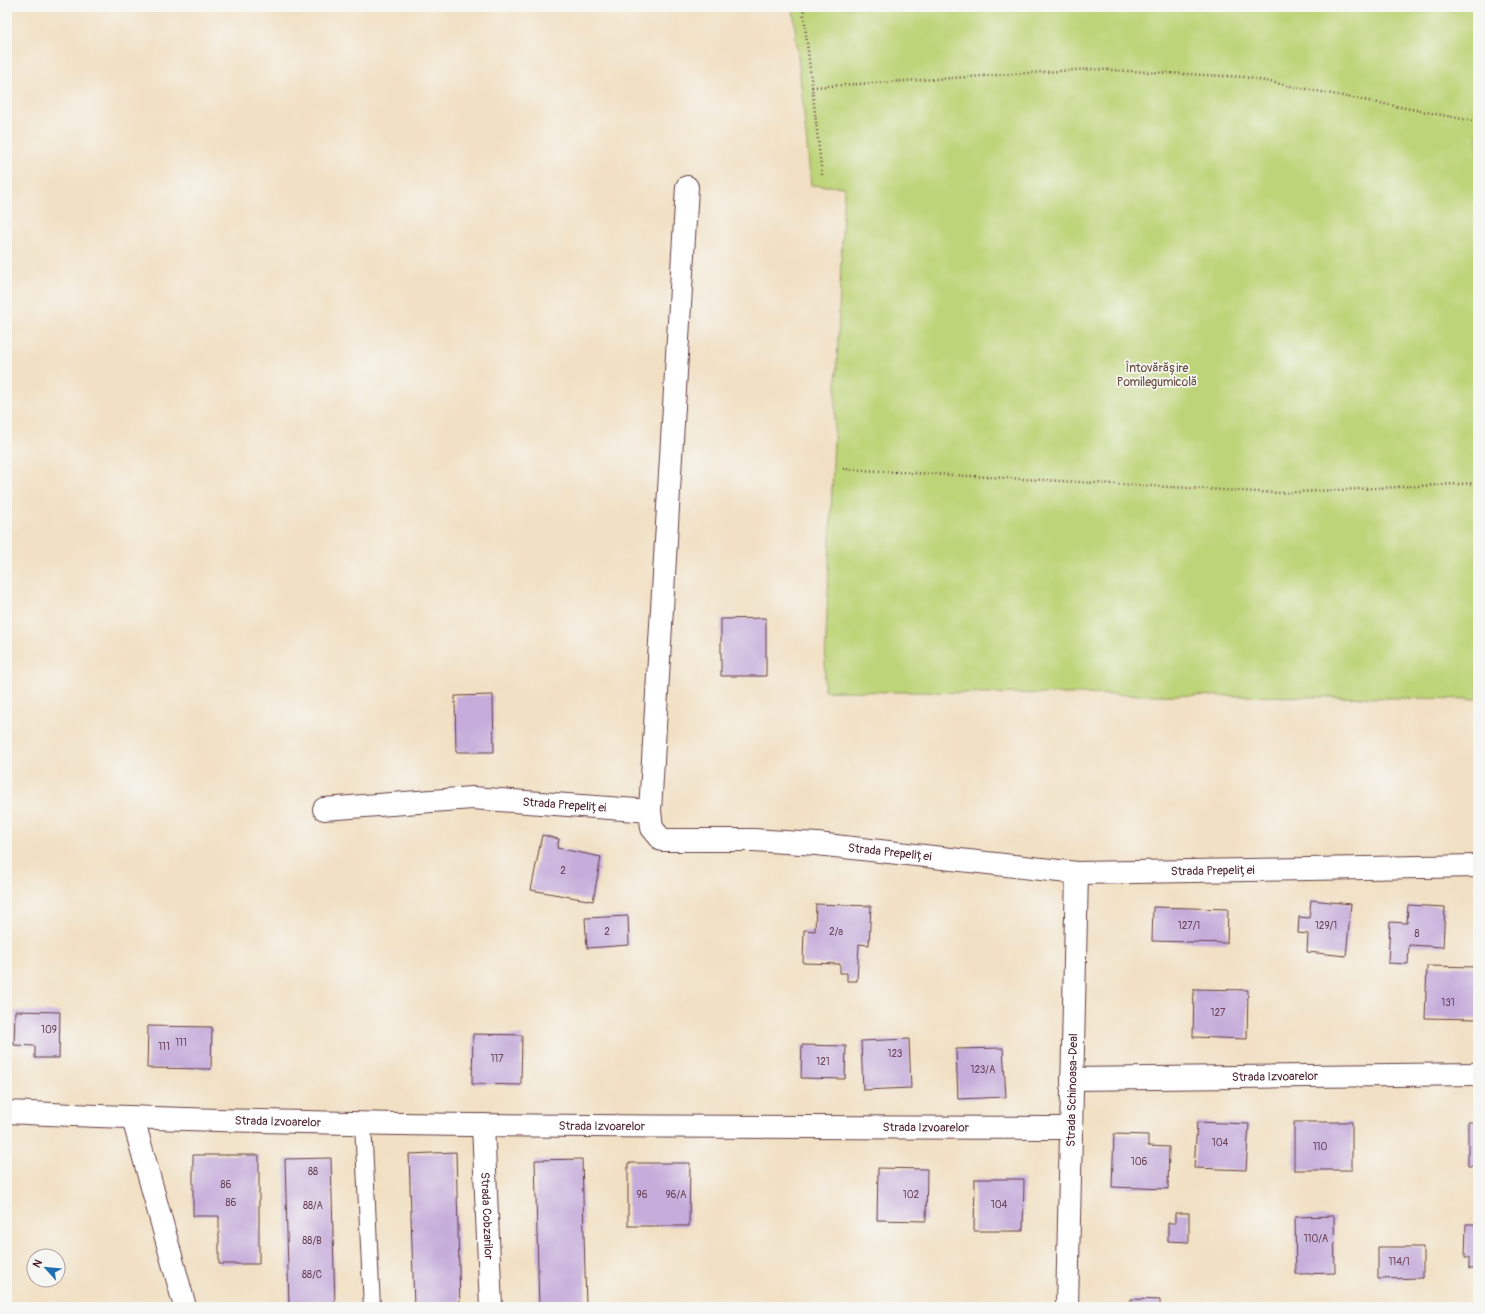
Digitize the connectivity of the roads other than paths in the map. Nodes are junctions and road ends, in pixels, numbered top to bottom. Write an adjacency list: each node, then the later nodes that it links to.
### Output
1 (687, 187): 3 (street)
2 (324, 809): 3 (street, Strada Prepeliței)
3 (650, 811): 5 (street, Strada Prepeliței)
4 (1478, 866): 5 (street, Strada Prepeliței)
5 (1077, 873): 7 (street, Strada Schinoasa-Deal)
6 (1478, 1074): 7 (street, Strada Izvoarelor)
7 (1072, 1079): 12 (street, Strada Schinoasa-Deal)
8 (7, 1112): 9 (street, Strada Izvoarelor)
9 (133, 1118): 10 (street, Strada Izvoarelor); 13 (street)
10 (363, 1124): 11 (street, Strada Izvoarelor); 14 (lane)
11 (483, 1125): 12 (street, Strada Izvoarelor); 15 (street, Strada Cobzarilor)
12 (1072, 1128): 16 (street, Strada Schinoasa-Deal)
13 (185, 1307)
14 (372, 1307)
15 (491, 1307)
16 (1067, 1307)

